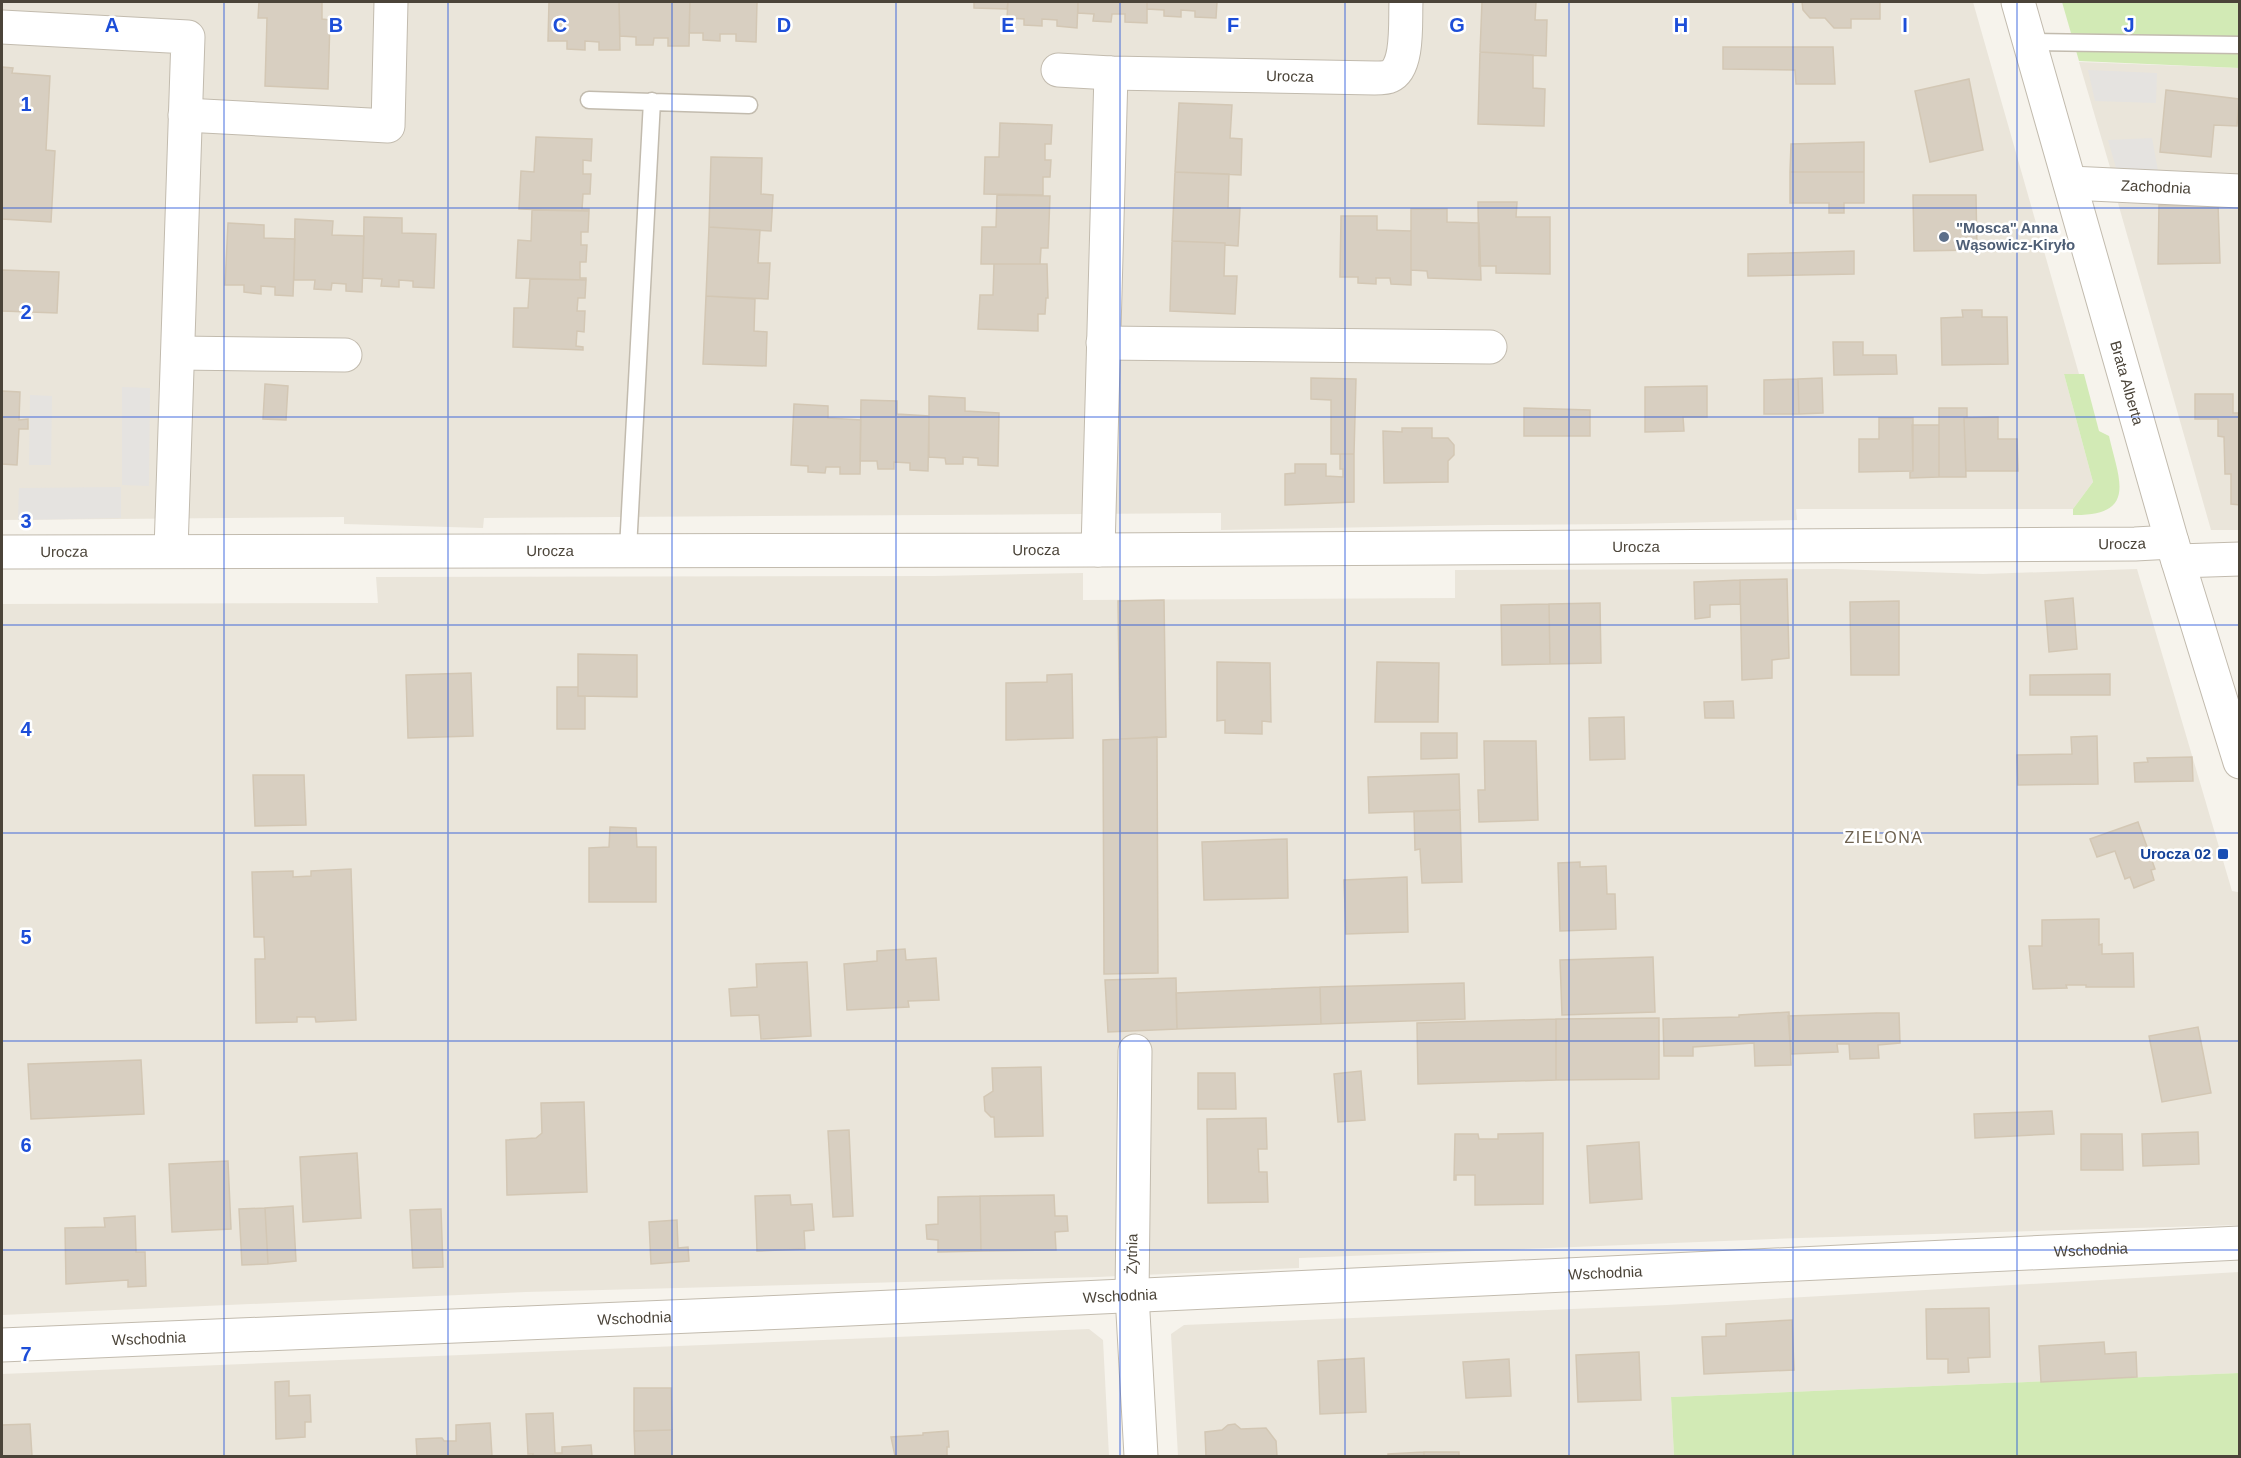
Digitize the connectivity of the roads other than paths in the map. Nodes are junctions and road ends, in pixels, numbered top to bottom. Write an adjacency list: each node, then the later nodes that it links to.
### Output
1 (391, 2): 12 (street)
2 (1406, 2): 8 (street, Urocza)
3 (2018, 2): 5 (street, Brata Alberta)
4 (2, 27): 12 (street)
5 (2029, 42): 6 (lane); 13 (street, Brata Alberta)
6 (2240, 45)
7 (1058, 70): 8 (street, Urocza)
8 (1111, 73): 15 (street)
9 (589, 100): 10 (lane)
10 (652, 101): 11 (lane); 19 (lane)
11 (750, 105)
12 (186, 115): 17 (street)
13 (2070, 183): 14 (street, Zachodnia); 23 (street, Brata Alberta)
14 (2240, 191)
15 (1103, 343): 16 (street); 21 (street)
16 (1490, 347)
17 (178, 353): 18 (street); 20 (street)
18 (345, 355)
19 (628, 549): 20 (street, Urocza); 21 (street, Urocza)
20 (171, 550): 22 (street, Urocza)
21 (1098, 550): 23 (street, Urocza)
22 (2, 552)
23 (2175, 552): 24 (street, Urocza); 25 (street, Brata Alberta)
24 (2240, 559)
25 (2238, 750)
26 (1135, 1051): 28 (street, Żytnia)
27 (2240, 1244): 28 (street, Wschodnia)
28 (1132, 1295): 29 (street, Wschodnia); 30 (street, Żytnia)
29 (2, 1345)
30 (1141, 1456)

